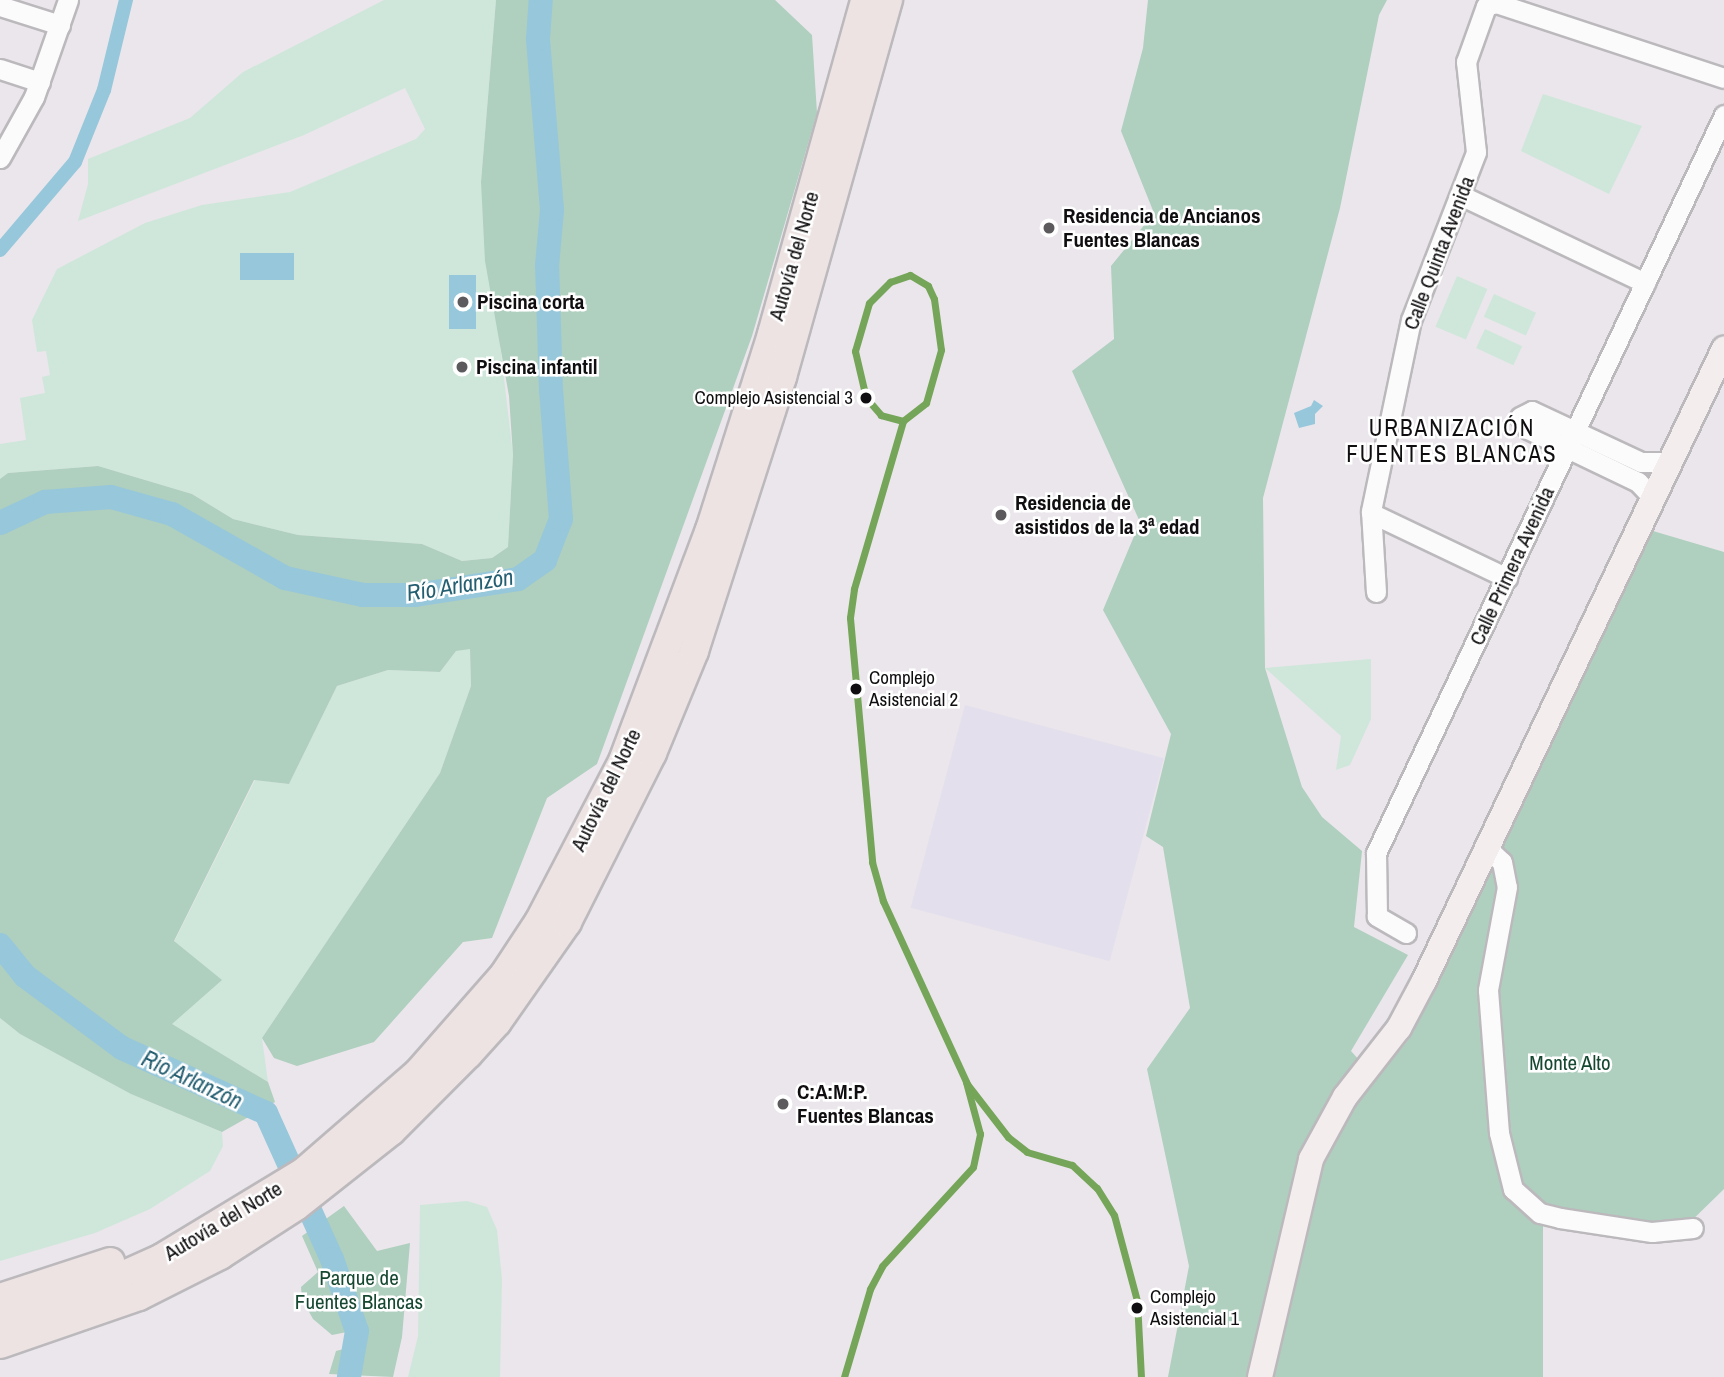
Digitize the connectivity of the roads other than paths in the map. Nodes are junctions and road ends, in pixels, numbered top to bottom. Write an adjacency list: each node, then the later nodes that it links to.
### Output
1 (68, 0): 5 (street)
2 (865, 0): 22 (highway, Autovía del Norte)
3 (888, 0): 22 (highway, Autovía del Norte)
4 (0, 6): 5 (street)
5 (60, 25): 8 (street)
6 (0, 69): 8 (street)
7 (1724, 78): 11 (street, Calle Quinta Avenida)
8 (40, 82): 10 (street)
9 (1724, 116): 12 (street, Calle Primera Avenida)
10 (0, 158)
11 (1460, 195): 12 (street); 17 (street, Calle Quinta Avenida)
12 (1646, 283): 14 (street, Calle Primera Avenida)
13 (1724, 349): 15 (main road)
14 (1572, 439): 15 (street); 16 (street); 18 (street, Calle Primera Avenida)
15 (1671, 462): 16 (main road)
16 (1654, 498): 20 (main road)
17 (1371, 513): 18 (street); 19 (street, Calle Quinta Avenida)
18 (1507, 578): 21 (street, Calle Primera Avenida)
19 (1376, 592)
20 (1488, 849): 23 (street); 29 (main road)
21 (1406, 933)
22 (381, 1124): 24 (highway); 24 (highway)
23 (1693, 1228)
24 (227, 1234): 25 (highway); 26 (highway, Autovía del Norte); 27 (highway); 28 (highway)
25 (0, 1297)
26 (0, 1319)
27 (0, 1345)
28 (0, 1362)
29 (1260, 1377)

